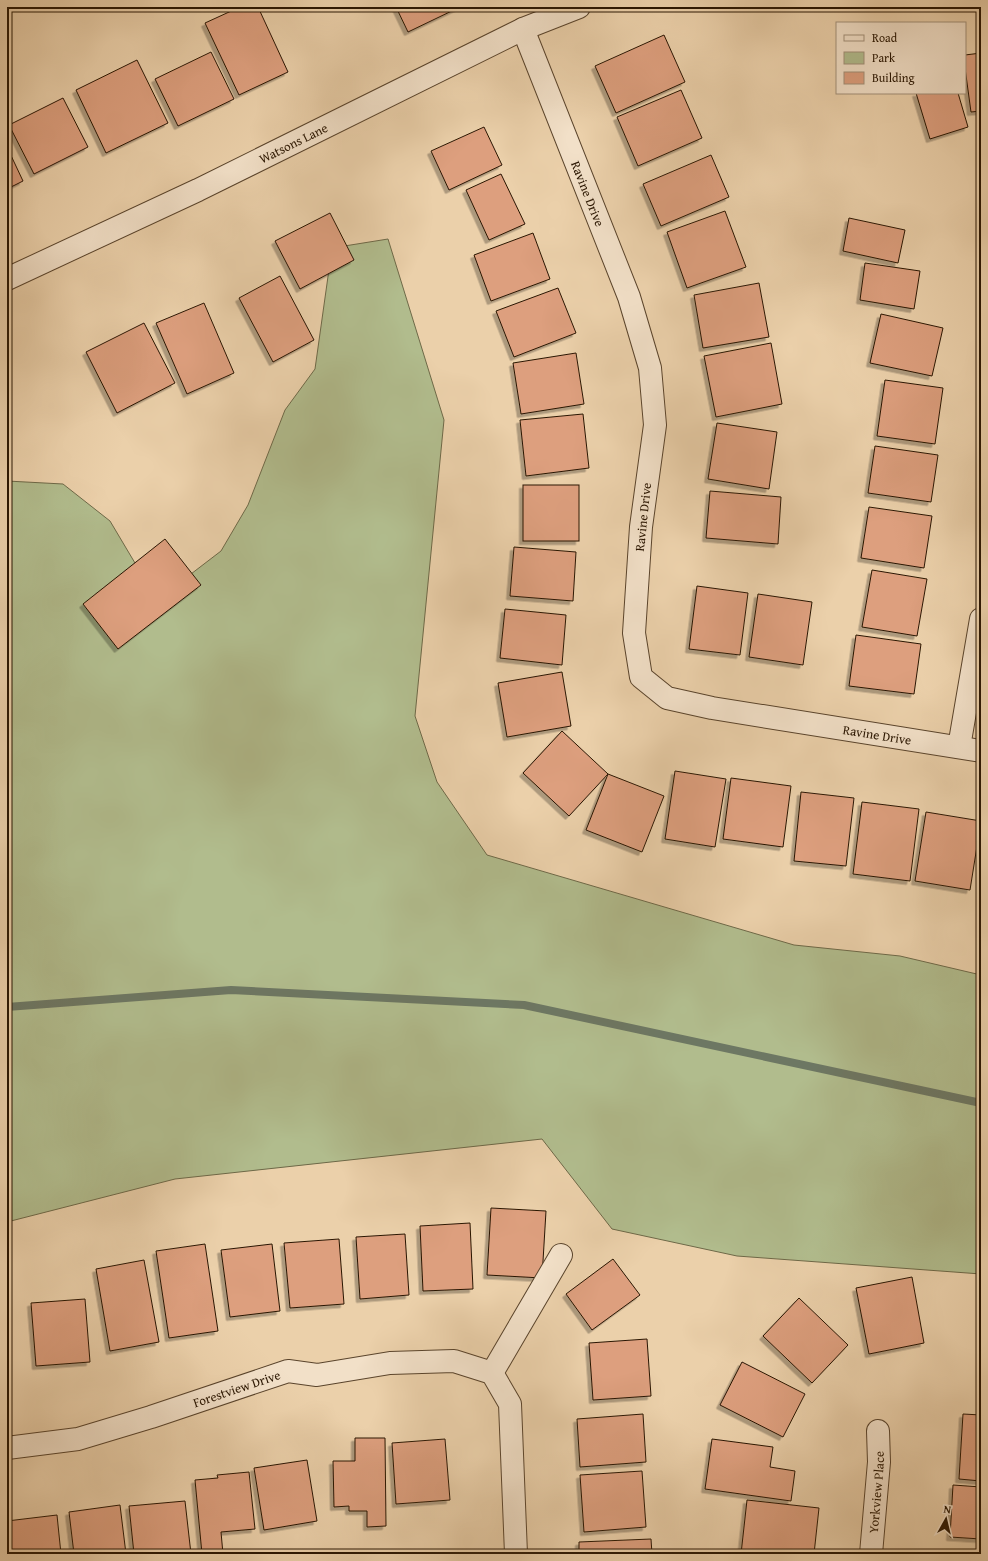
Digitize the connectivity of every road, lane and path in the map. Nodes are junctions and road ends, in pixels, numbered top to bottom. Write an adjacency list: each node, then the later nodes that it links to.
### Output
1 (579, 7): 2 (street, Watsons Lane)
2 (523, 29): 3 (street, Watsons Lane); 5 (street, Ravine Drive)
3 (7, 279)
4 (981, 619): 5 (street)
5 (959, 747): 6 (street, Ravine Drive)
6 (981, 750)
7 (561, 1255): 8 (street)
8 (492, 1373): 10 (street, Forestview Drive); 11 (street)
9 (878, 1431): 12 (street, Yorkview Place)
10 (7, 1448)
11 (516, 1554)
12 (871, 1554)

